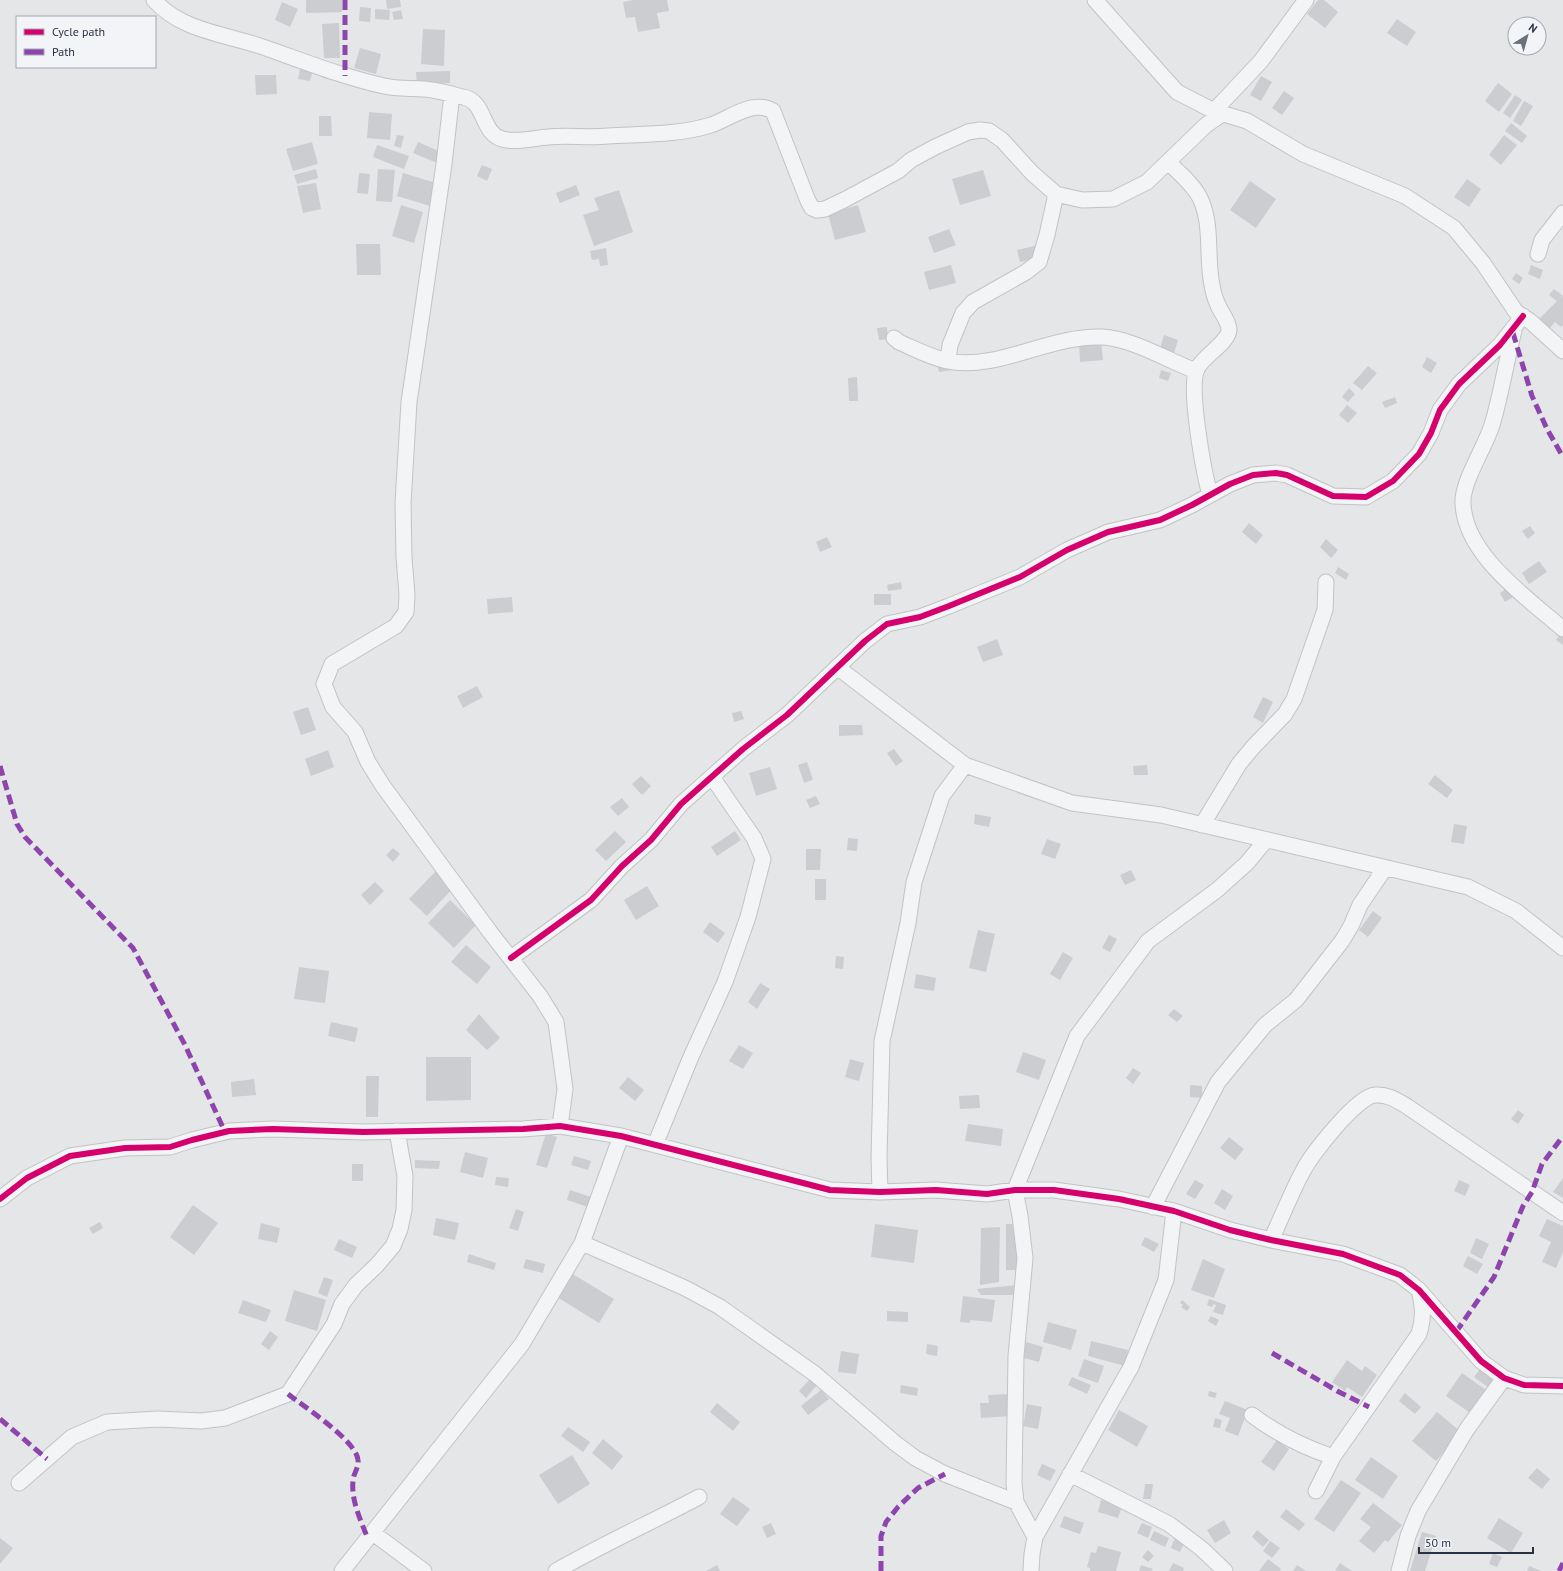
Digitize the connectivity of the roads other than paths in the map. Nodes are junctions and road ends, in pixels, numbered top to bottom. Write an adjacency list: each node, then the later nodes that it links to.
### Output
1 (154, 0): 4 (street)
2 (1095, 0): 5 (street)
3 (1306, 0): 5 (street)
4 (452, 94): 7 (street); 25 (street)
5 (1218, 112): 6 (street); 10 (street)
6 (1168, 162): 7 (street); 14 (street)
7 (1056, 194): 13 (street)
8 (1563, 213): 9 (street)
9 (1538, 254)
10 (1519, 321): 12 (street); 15 (street); 17 (street)
11 (894, 338): 13 (street)
12 (1563, 350)
13 (948, 361): 14 (street)
14 (1196, 371): 15 (street)
15 (1210, 495): 18 (street)
16 (1326, 582): 21 (street)
17 (1563, 629)
18 (837, 668): 19 (street); 20 (street)
19 (965, 765): 21 (street); 31 (street)
20 (712, 777): 25 (street); 29 (street)
21 (1202, 825): 22 (street)
22 (1266, 840): 23 (street); 30 (street)
23 (1385, 868): 24 (street); 33 (street)
24 (1563, 948)
25 (511, 958): 26 (street)
26 (560, 1126): 27 (street); 28 (street)
27 (397, 1132): 32 (street); 44 (street)
28 (621, 1136): 29 (street); 37 (street)
29 (655, 1145): 31 (street)
30 (1015, 1190): 31 (street); 33 (street); 47 (street)
31 (880, 1192)
32 (0, 1199)
33 (1153, 1207): 34 (street)
34 (1174, 1211): 36 (street); 43 (street)
35 (1563, 1213): 36 (street)
36 (1271, 1240): 38 (street)
37 (582, 1243): 47 (street); 48 (street)
38 (1419, 1290): 39 (street); 42 (street)
39 (1504, 1378): 40 (street); 55 (street)
40 (1563, 1386)
41 (1252, 1415): 42 (street)
42 (1333, 1457): 45 (street)
43 (1070, 1474): 49 (street); 54 (street)
44 (20, 1483)
45 (1316, 1491)
46 (699, 1497): 52 (street)
47 (1016, 1502): 49 (street)
48 (373, 1532): 50 (street); 51 (street)
49 (1035, 1537): 53 (street)
50 (342, 1571)
51 (424, 1571)
52 (556, 1571)
53 (1031, 1571)
54 (1225, 1571)
55 (1399, 1571)

